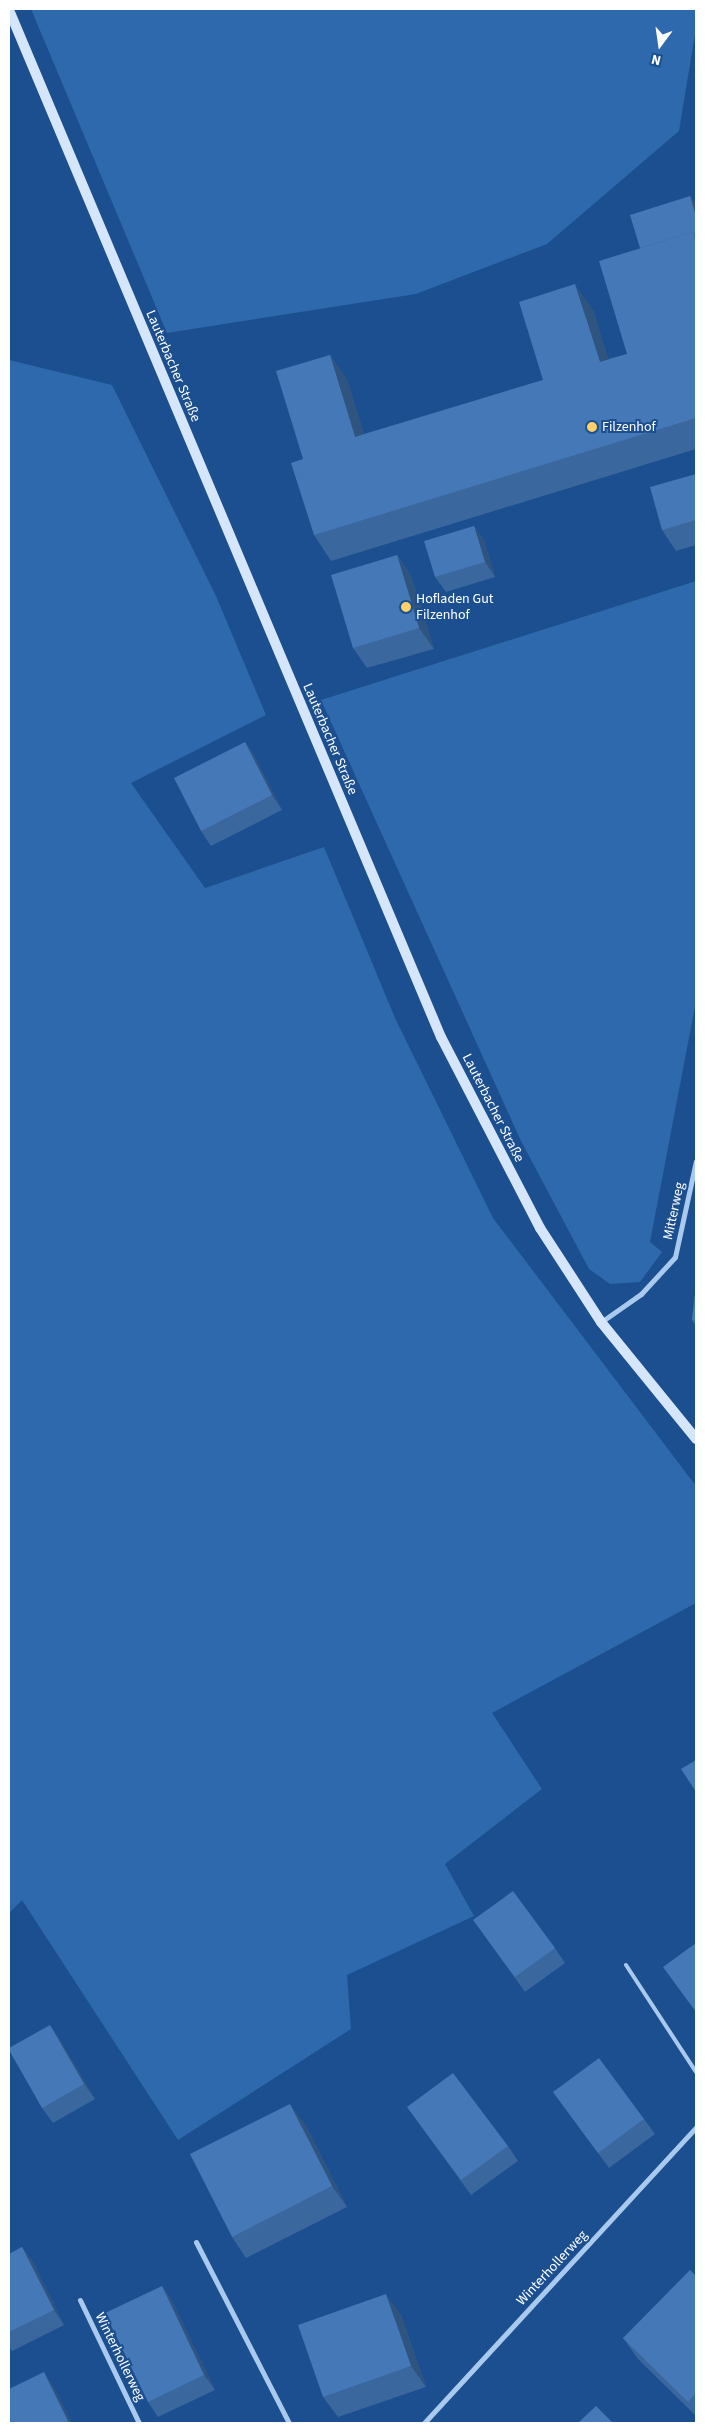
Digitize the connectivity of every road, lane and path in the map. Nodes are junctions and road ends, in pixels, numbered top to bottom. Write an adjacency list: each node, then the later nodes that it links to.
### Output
1 (9, 10): 3 (street, Lauterbacher Straße)
2 (696, 1161): 3 (street, Mitterweg)
3 (601, 1322): 4 (street, Lauterbacher Straße)
4 (696, 1439)
5 (626, 1965): 6 (lane)
6 (696, 2072)
7 (696, 2127): 12 (street, Winterhollerweg)
8 (196, 2242): 11 (street)
9 (80, 2300): 10 (street, Winterhollerweg)
10 (139, 2423)
11 (289, 2423)
12 (424, 2423)

